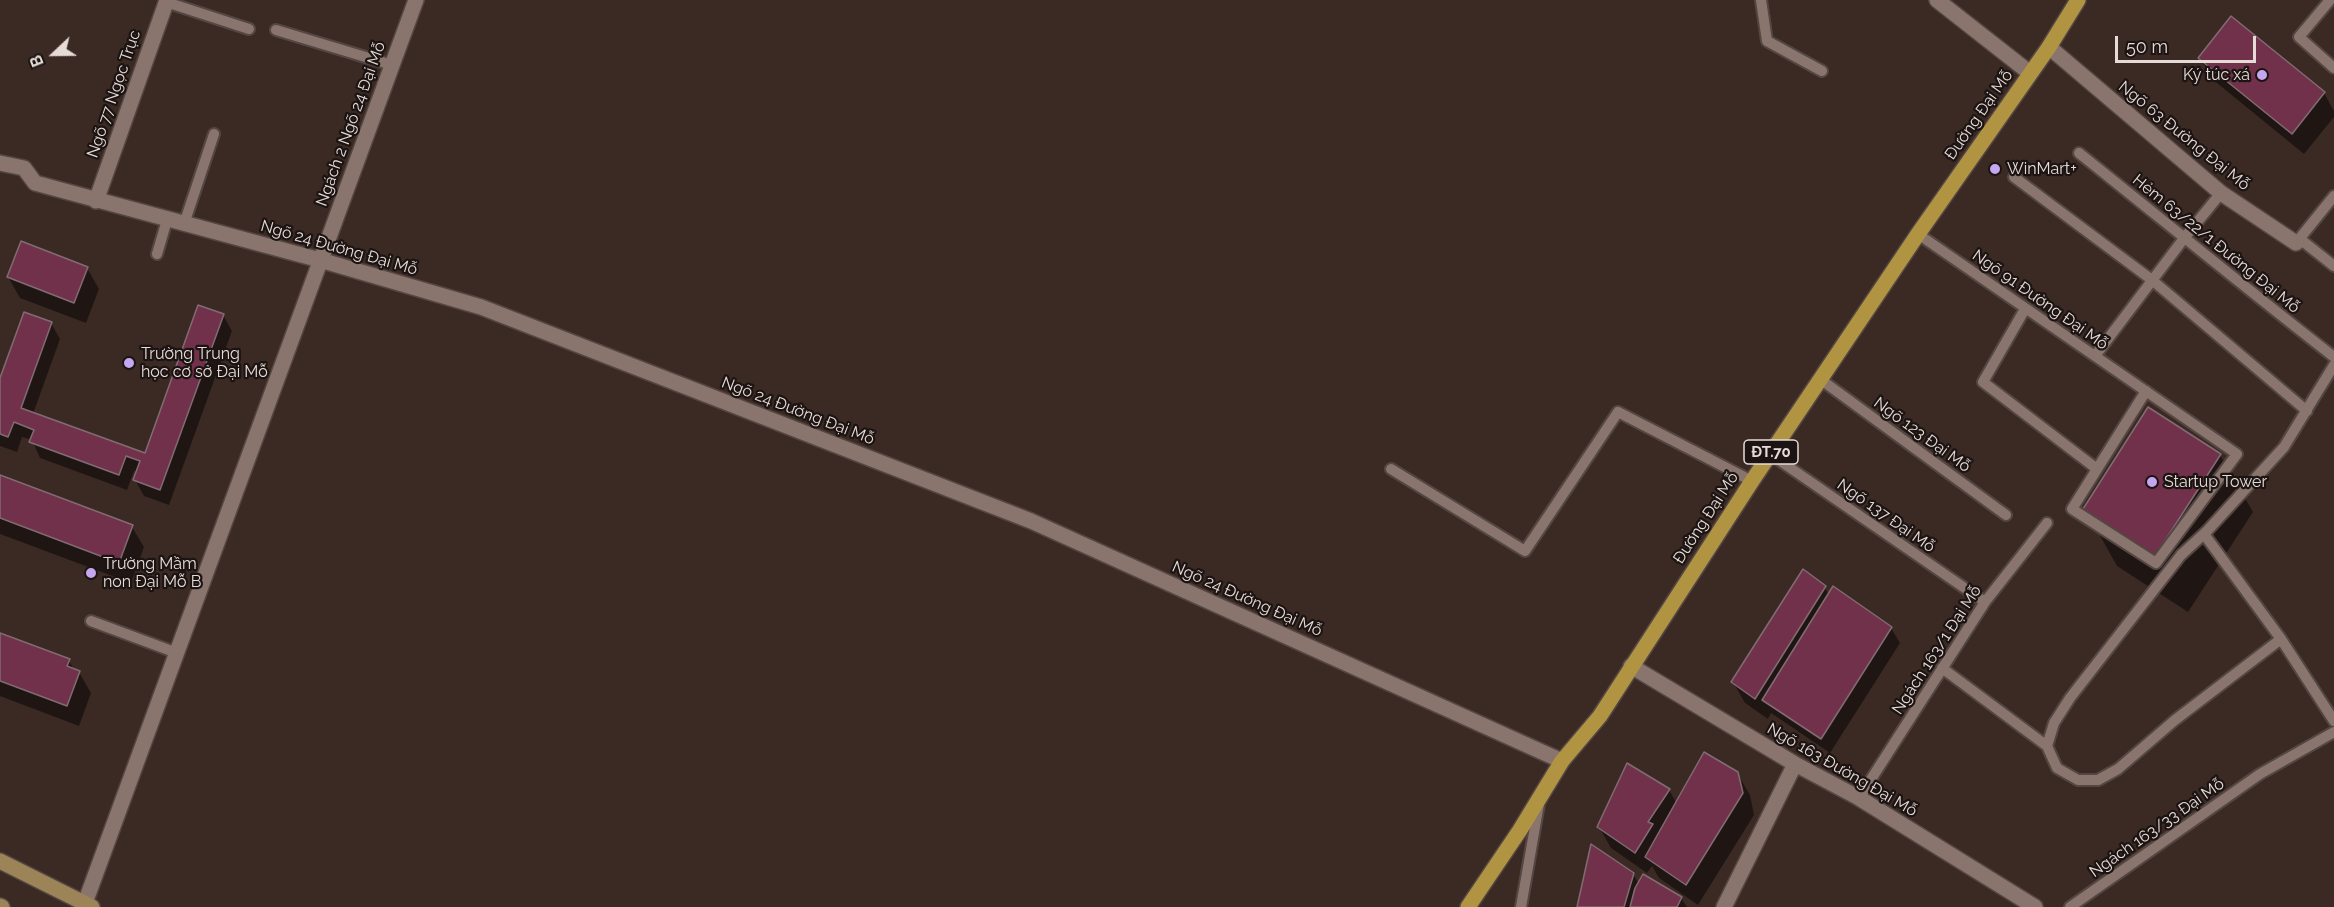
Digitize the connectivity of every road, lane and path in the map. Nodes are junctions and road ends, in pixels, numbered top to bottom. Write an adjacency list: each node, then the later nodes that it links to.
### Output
1 (416, 0): 10 (street, Ngách 2 Ngõ 24 Đại Mỗ)
2 (1761, 0): 12 (lane)
3 (1937, 0): 13 (street)
4 (2078, 0): 9 (main road, Đường Đại Mỗ / ĐT.70)
5 (2330, 0): 11 (lane)
6 (166, 1): 7 (lane); 20 (street, Ngõ 77 Ngọc Trục)
7 (249, 29)
8 (276, 30): 10 (lane)
9 (2049, 47): 13 (main road, Đường Đại Mỗ / ĐT.70); 18 (street, Ngõ 63 Đường Đại Mỗ)
10 (392, 65): 27 (street, Ngách 2 Ngõ 24 Đại Mỗ)
11 (2334, 68)
12 (1822, 71)
13 (2030, 73): 23 (main road, Đường Đại Mỗ / ĐT.70)
14 (214, 134): 22 (lane)
15 (2079, 153): 24 (lane, Hẻm 63/22/1 Đường Đại Mỗ)
16 (0, 163): 20 (street, Ngõ 24 Đường Đại Mỗ)
17 (2014, 177): 29 (lane)
18 (2221, 193): 24 (lane); 25 (street, Ngõ 63 Đường Đại Mỗ)
19 (2334, 196): 25 (lane)
20 (96, 201): 21 (street, Ngõ 24 Đường Đại Mỗ)
21 (167, 220): 22 (street, Ngõ 24 Đường Đại Mỗ); 26 (lane)
22 (184, 224): 27 (street, Ngõ 24 Đường Đại Mỗ)
23 (1918, 234): 30 (lane, Ngõ 91 Đường Đại Mỗ); 34 (main road, Đường Đại Mỗ / ĐT.70)
24 (2185, 237): 29 (lane); 32 (lane, Hẻm 63/22/1 Đường Đại Mỗ)
25 (2298, 241): 28 (lane, Ngõ 63 Đường Đại Mỗ)
26 (157, 254)
27 (320, 260): 47 (street, Ngách 2 Ngõ 24 Đại Mỗ); 53 (street, Ngõ 24 Đường Đại Mỗ)
28 (2334, 266)
29 (2152, 279): 31 (lane); 36 (lane)
30 (2025, 309): 31 (lane, Ngõ 91 Đường Đại Mỗ); 39 (lane)
31 (2095, 356): 35 (lane, Ngõ 91 Đường Đại Mỗ)
32 (2334, 357)
33 (2334, 365): 36 (lane)
34 (1820, 379): 37 (main road, Đường Đại Mỗ / ĐT.70); 41 (lane, Ngõ 123 Đại Mỗ)
35 (2146, 391): 39 (lane); 39 (lane, Ngõ 91 Đường Đại Mỗ)
36 (2307, 411): 43 (lane)
37 (1770, 454): 40 (main road, Đường Đại Mỗ / ĐT.70); 44 (lane, Ngõ 137 Đại Mỗ)
38 (1391, 469): 40 (lane)
39 (2097, 469)
40 (1752, 481): 48 (main road, Đường Đại Mỗ / ĐT.70)
41 (2006, 514)
42 (2047, 523): 44 (lane, Ngách 163/1 Đại Mỗ)
43 (2204, 534): 46 (lane); 52 (lane)
44 (1985, 602): 49 (lane, Ngách 163/1 Đại Mỗ)
45 (91, 621): 47 (lane)
46 (2281, 639): 50 (lane); 52 (lane)
47 (177, 653): 58 (street, Ngách 2 Ngõ 24 Đại Mỗ)
48 (1631, 666): 53 (main road, Đường Đại Mỗ / ĐT.70); 54 (street, Ngõ 163 Đường Đại Mỗ)
49 (1942, 669): 52 (lane); 56 (lane, Ngách 163/1 Đại Mỗ)
50 (2334, 721)
51 (2334, 732): 63 (lane, Ngách 163/33 Đại Mỗ)
52 (2047, 746)
53 (1562, 761): 55 (main road, Đường Đại Mỗ / ĐT.70)
54 (1795, 764): 56 (street, Ngõ 163 Đường Đại Mỗ); 59 (street)
55 (1540, 798): 60 (main road, Đường Đại Mỗ / ĐT.70); 61 (lane)
56 (1859, 798): 62 (street, Ngõ 163 Đường Đại Mỗ)
57 (0, 861): 58 (main road)
58 (88, 905)
59 (1726, 906)
60 (1468, 907)
61 (1521, 907)
62 (2035, 907)
63 (2070, 907)

